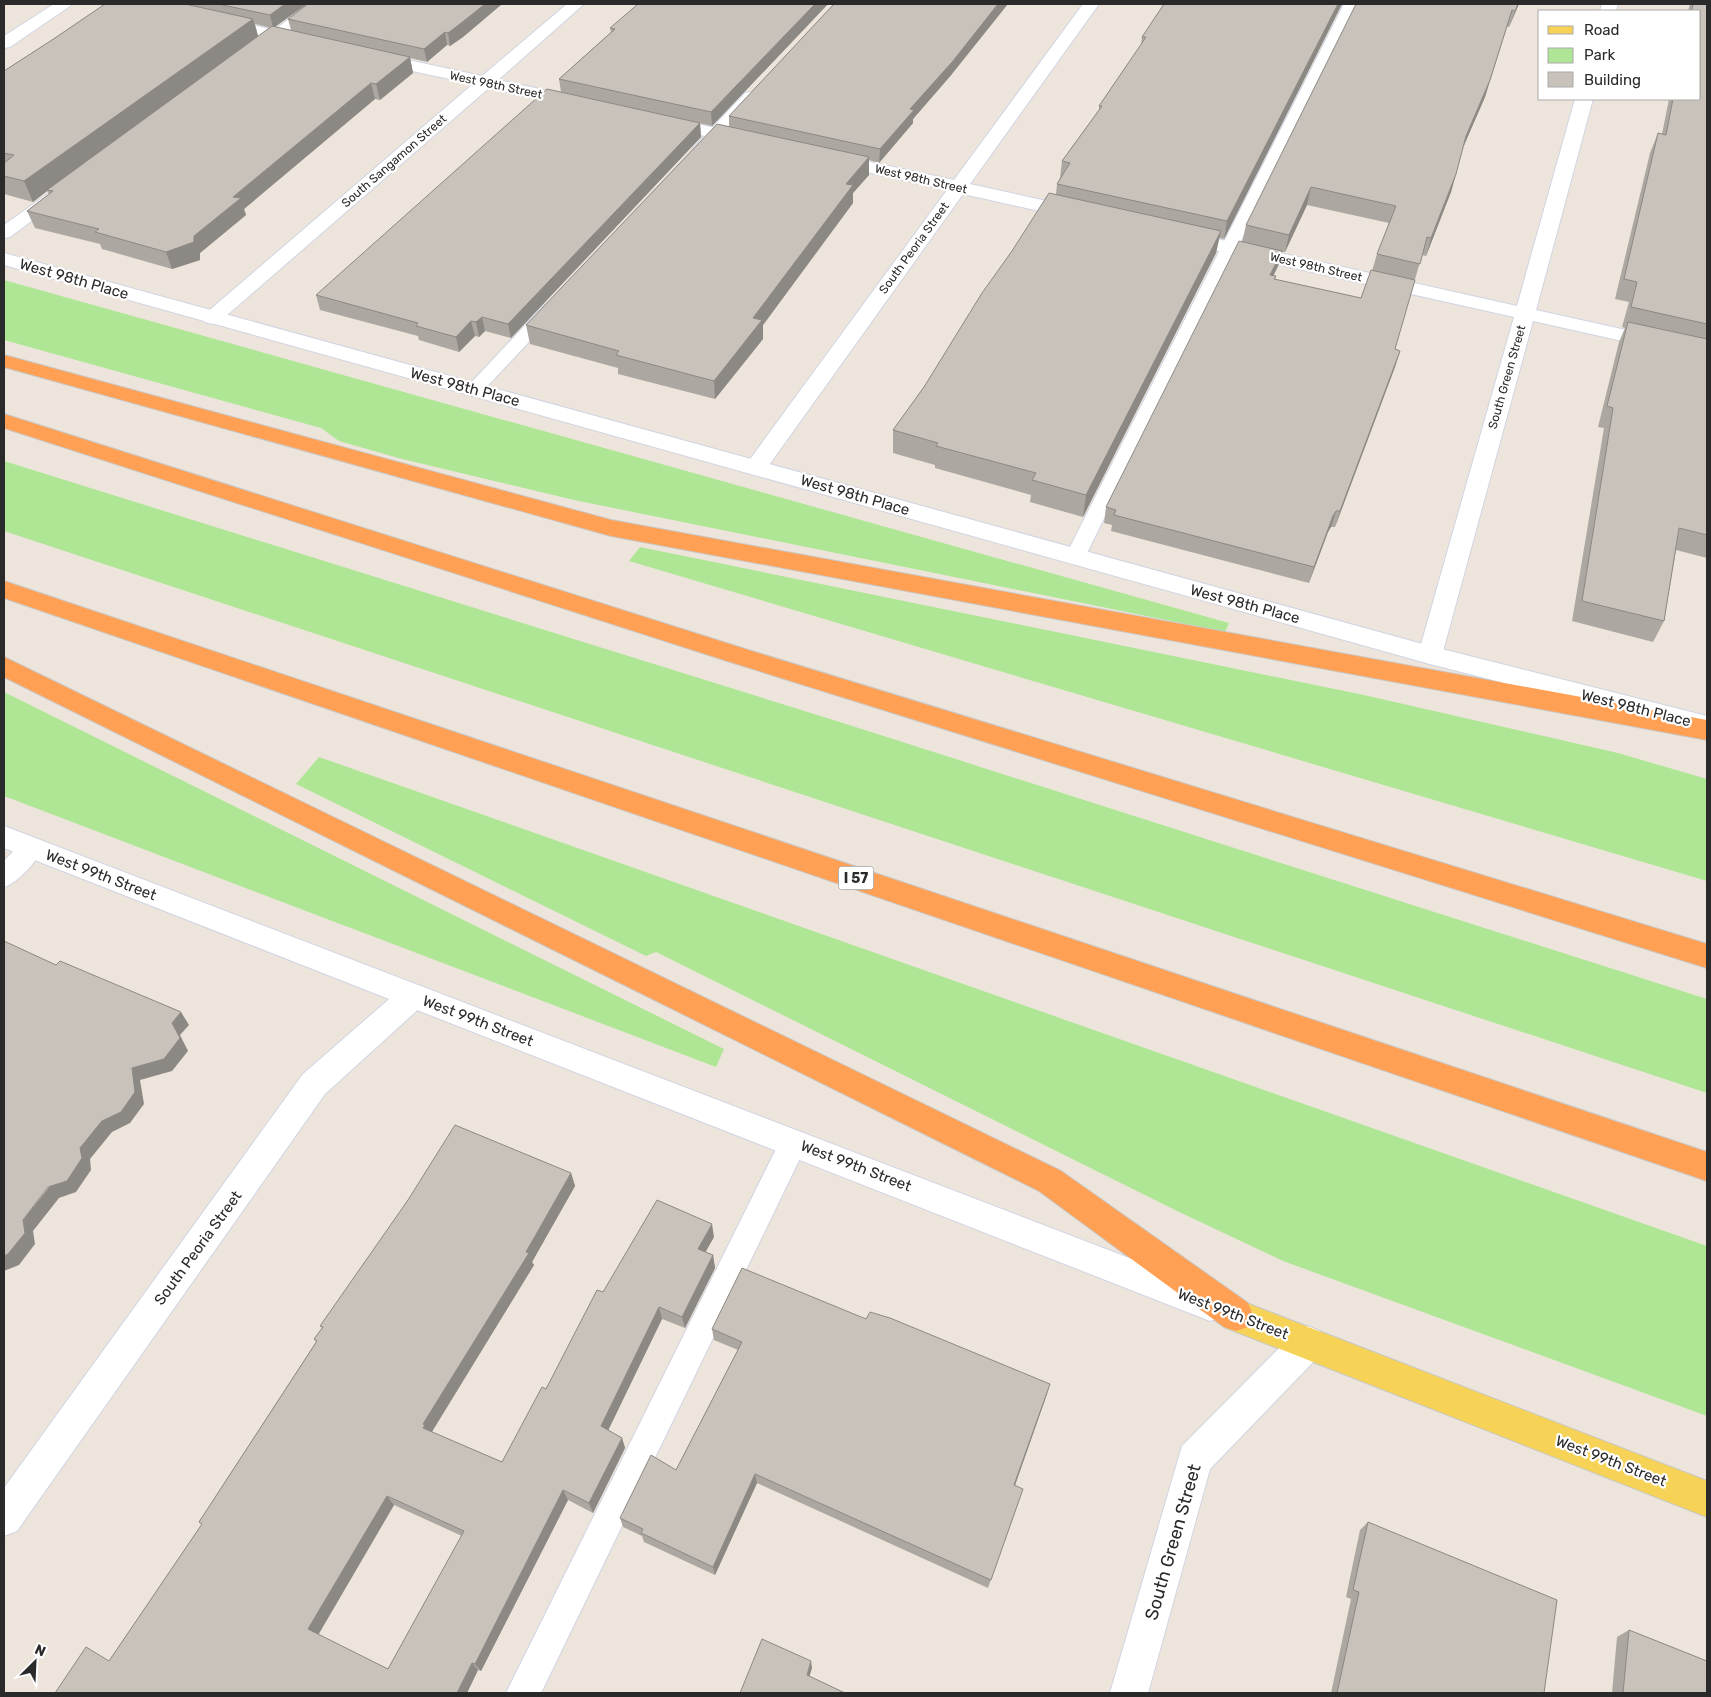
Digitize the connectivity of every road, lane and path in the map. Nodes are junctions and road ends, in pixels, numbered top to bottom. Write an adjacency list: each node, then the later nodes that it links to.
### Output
1 (65, 4): 8 (street)
2 (320, 4): 7 (lane)
3 (576, 4): 12 (street, South Sangamon Street)
4 (1090, 4): 22 (street, South Peoria Street)
5 (1351, 4): 26 (lane)
6 (200, 19): 7 (street)
7 (276, 36): 9 (street); 11 (lane)
8 (4, 43)
9 (314, 44)
10 (361, 55): 12 (street, West 98th Street)
11 (243, 59)
12 (486, 82): 15 (street, West 98th Street); 30 (street, South Sangamon Street)
13 (763, 82): 17 (lane)
14 (1584, 100): 29 (street, South Green Street)
15 (591, 106)
16 (648, 118): 17 (street)
17 (715, 133): 18 (street); 20 (lane)
18 (763, 144)
19 (811, 154): 22 (street, West 98th Street)
20 (689, 161)
21 (68, 186): 24 (lane)
22 (958, 187): 23 (street, West 98th Street); 35 (street, South Peoria Street)
23 (1097, 218)
24 (4, 233)
25 (1163, 233): 26 (street, West 98th Street)
26 (1229, 248): 29 (street, West 98th Street); 36 (lane)
27 (4, 259): 30 (street, West 98th Place)
28 (562, 296): 33 (lane)
29 (1524, 313): 31 (street, West 98th Street); 38 (street, South Green Street)
30 (212, 318): 33 (street, West 98th Place)
31 (1707, 354)
32 (4, 361): 41 (highway)
33 (475, 389): 35 (street, West 98th Place)
34 (4, 421): 44 (highway)
35 (756, 467): 36 (street, West 98th Place)
36 (1075, 557): 38 (street, West 98th Place)
37 (4, 589): 47 (highway, I 57)
38 (1430, 655): 40 (street, West 98th Place)
39 (4, 666): 48 (highway)
40 (1707, 726)
41 (1707, 730)
42 (17, 842): 43 (lane); 45 (street, West 99th Street)
43 (4, 877)
44 (1707, 956)
45 (413, 996): 46 (street, West 99th Street); 51 (street, South Peoria Street)
46 (794, 1142): 48 (street, West 99th Street); 52 (lane)
47 (1707, 1167)
48 (1236, 1315): 49 (main road, West 99th Street)
49 (1308, 1343): 50 (main road, West 99th Street); 53 (street, South Green Street)
50 (1707, 1499)
51 (4, 1518)
52 (523, 1693)
53 (1129, 1693)

